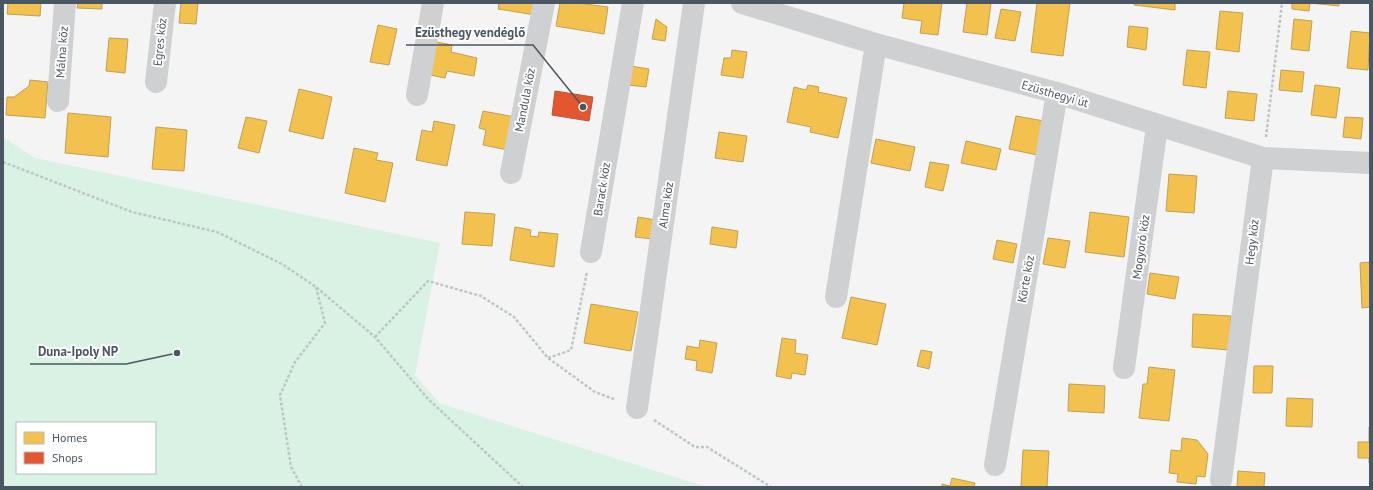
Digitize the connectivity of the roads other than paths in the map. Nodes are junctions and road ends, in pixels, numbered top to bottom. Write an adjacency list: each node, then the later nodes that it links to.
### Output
1 (65, 3): 12 (street, Málna köz)
2 (164, 3): 9 (street, Egres köz)
3 (433, 3): 11 (street)
4 (544, 3): 16 (street, Mandula köz)
5 (633, 3): 17 (street, Barack köz)
6 (694, 3): 20 (street, Alma köz)
7 (742, 3): 8 (street, Ezüsthegyi út)
8 (876, 44): 10 (street, Ezüsthegyi út); 18 (street)
9 (156, 82)
10 (1057, 93): 13 (street, Ezüsthegyi út); 21 (street, Körte köz)
11 (417, 95)
12 (58, 101)
13 (1157, 126): 14 (street, Ezüsthegyi út); 19 (street, Mogyoró köz)
14 (1264, 158): 15 (street, Ezüsthegyi út); 22 (street, Hegy köz)
15 (1370, 163)
16 (511, 173)
17 (591, 252)
18 (836, 297)
19 (1124, 368)
20 (638, 408)
21 (994, 466)
22 (1221, 480)

